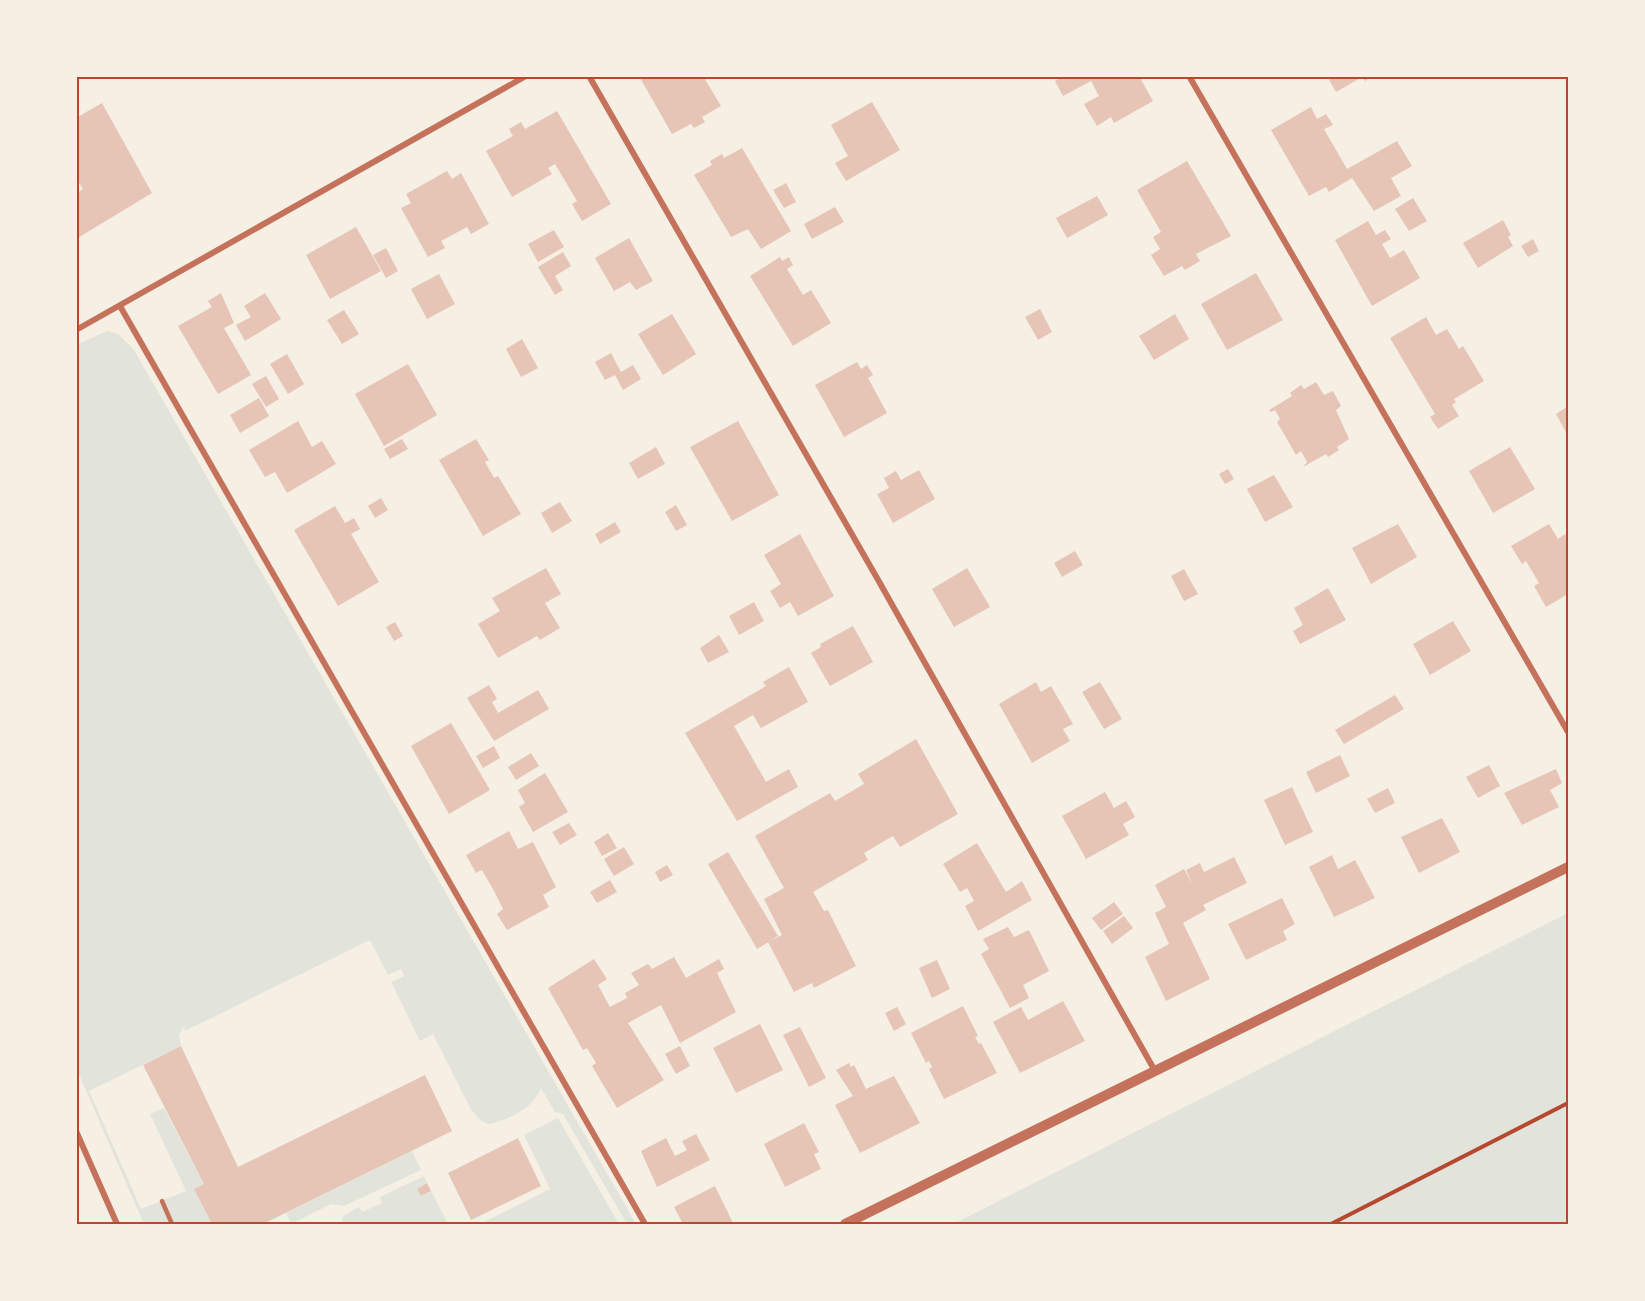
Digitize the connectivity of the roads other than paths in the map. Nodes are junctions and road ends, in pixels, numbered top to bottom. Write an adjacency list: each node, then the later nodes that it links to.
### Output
1 (526, 76): 4 (street)
2 (589, 76): 8 (street)
3 (1190, 76): 6 (street)
4 (120, 306): 5 (street); 13 (street)
5 (76, 330)
6 (1569, 732)
7 (1569, 867): 8 (street)
8 (1155, 1071): 14 (street)
9 (76, 1131): 11 (street)
10 (162, 1201): 12 (lane)
11 (117, 1224)
12 (172, 1224)
13 (645, 1224)
14 (845, 1224)

